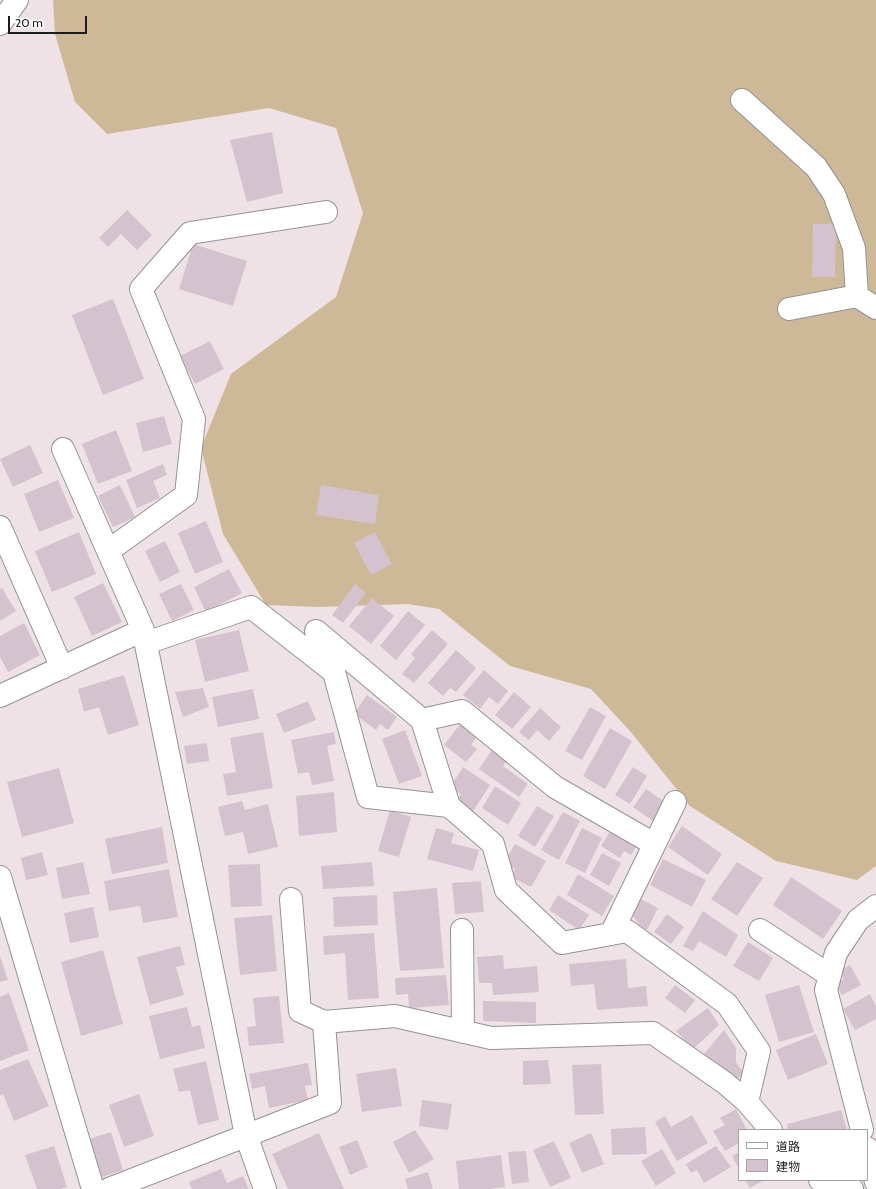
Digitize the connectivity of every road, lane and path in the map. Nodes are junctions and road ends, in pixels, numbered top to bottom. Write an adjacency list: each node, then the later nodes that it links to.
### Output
1 (17, 0): 2 (street)
2 (0, 23)
3 (742, 100): 5 (street)
4 (326, 212): 10 (street)
5 (857, 296): 6 (street); 7 (street)
6 (876, 308)
7 (789, 309)
8 (63, 449): 10 (street)
9 (0, 527): 13 (street)
10 (108, 551): 12 (street)
11 (316, 631): 15 (street)
12 (144, 636): 13 (street); 17 (street); 31 (street)
13 (62, 668): 14 (street)
14 (0, 696)
15 (422, 720): 17 (street); 18 (street)
16 (675, 802): 18 (street)
17 (449, 806): 24 (street)
18 (654, 844): 24 (street)
19 (0, 877): 35 (street)
20 (291, 899): 26 (street)
21 (876, 906): 25 (street)
22 (462, 930): 27 (street)
23 (760, 930): 25 (street)
24 (611, 934): 28 (street)
25 (829, 975): 30 (street)
26 (324, 1022): 27 (street); 31 (street)
27 (463, 1032): 28 (street)
28 (747, 1102): 29 (street)
29 (770, 1129)
30 (862, 1129)
31 (246, 1136): 36 (street); 37 (street)
32 (868, 1152): 33 (street)
33 (876, 1182)
34 (822, 1186): 38 (street)
35 (93, 1189)
36 (109, 1189)
37 (265, 1189)
38 (852, 1189)

